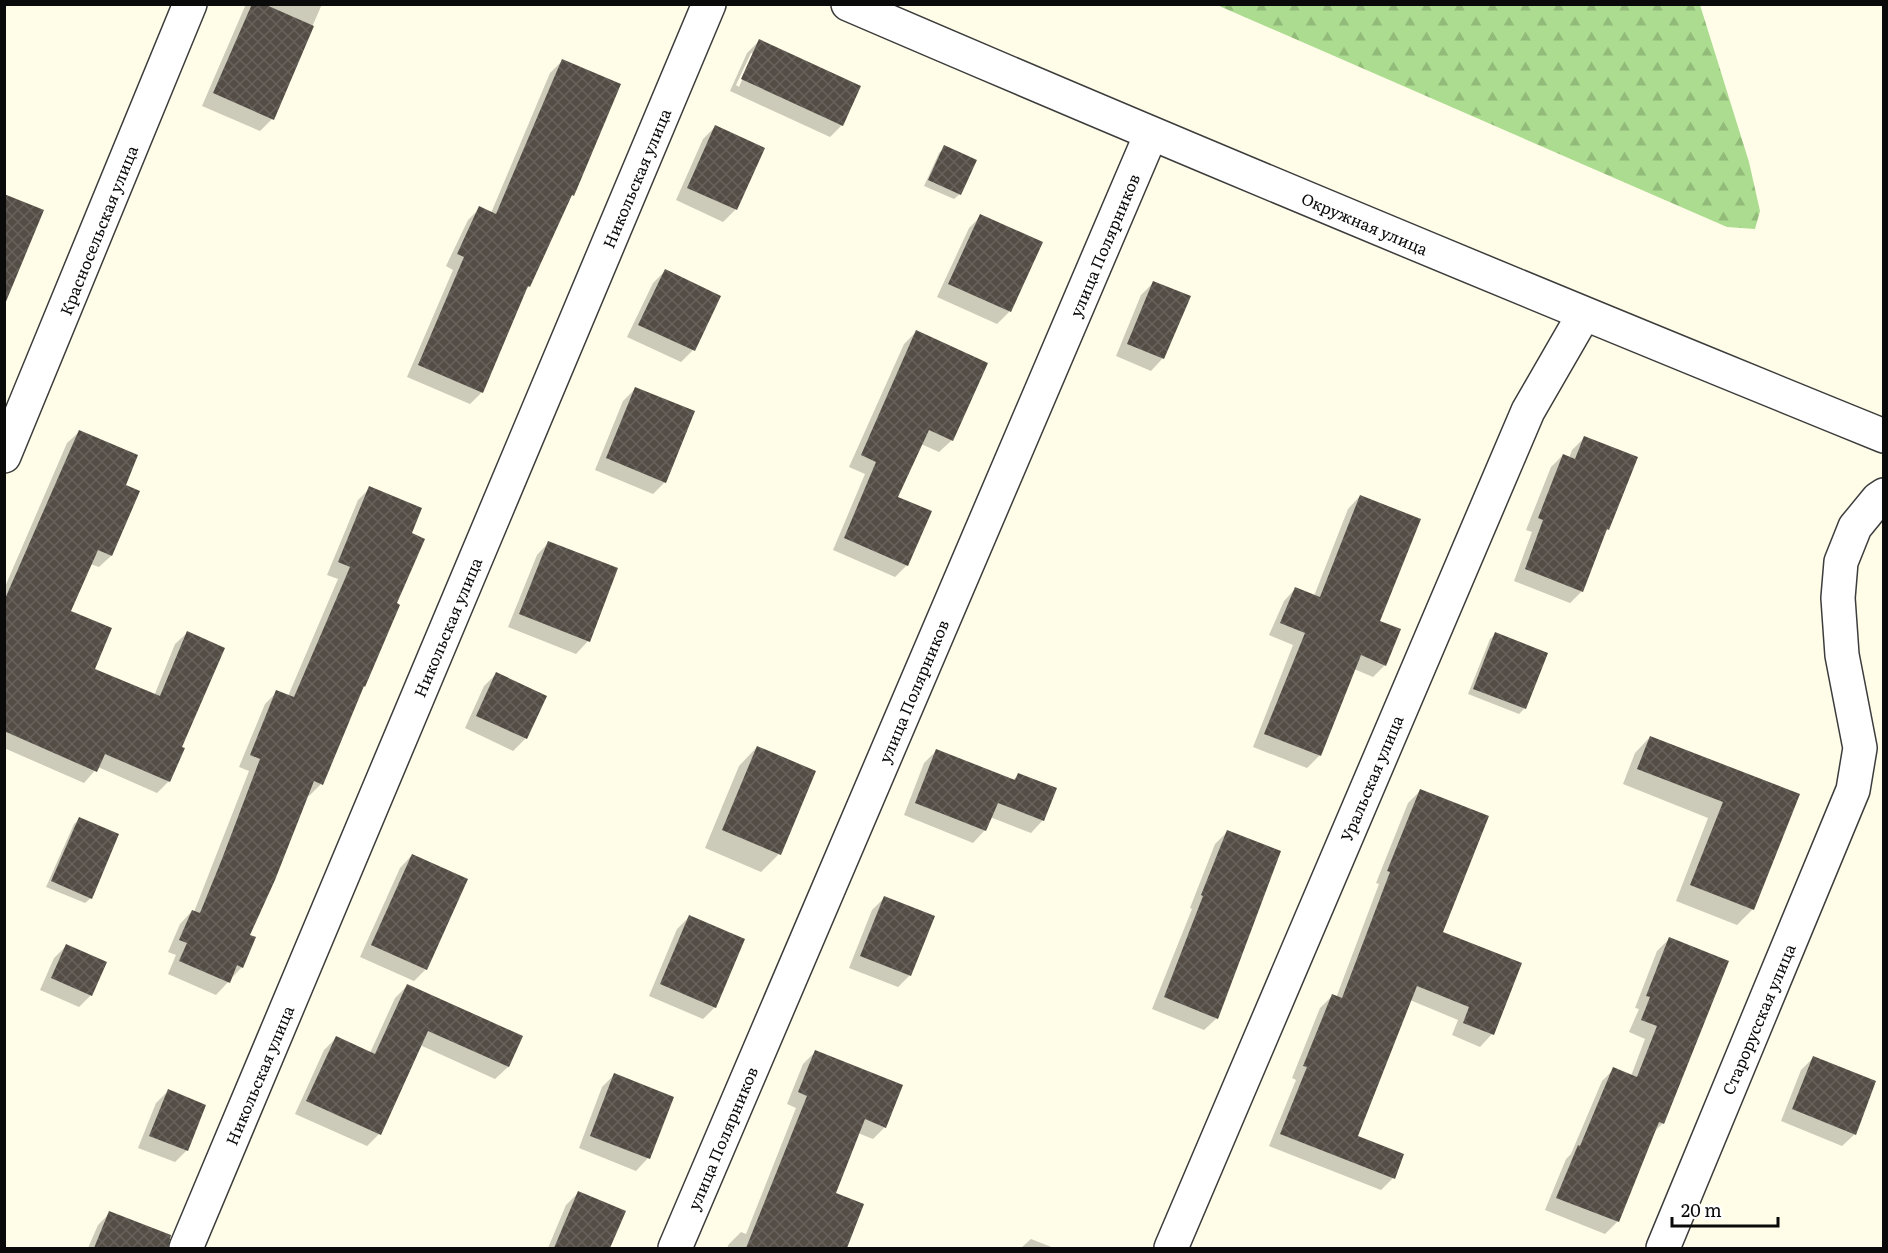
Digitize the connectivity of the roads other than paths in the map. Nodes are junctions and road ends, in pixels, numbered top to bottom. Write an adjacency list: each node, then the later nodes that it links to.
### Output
1 (190, 4): 7 (street, Красносельская улица)
2 (709, 4): 10 (street, Никольская улица)
3 (848, 4): 4 (street, Окружная улица)
4 (1151, 134): 5 (street, Окружная улица); 11 (street, улица Полярников)
5 (1584, 314): 6 (street, Окружная улица); 12 (street, Уральская улица)
6 (1884, 436)
7 (4, 456)
8 (1884, 495): 9 (street, Старорусская улица)
9 (1665, 1247)
10 (186, 1248)
11 (675, 1248)
12 (1171, 1248)

